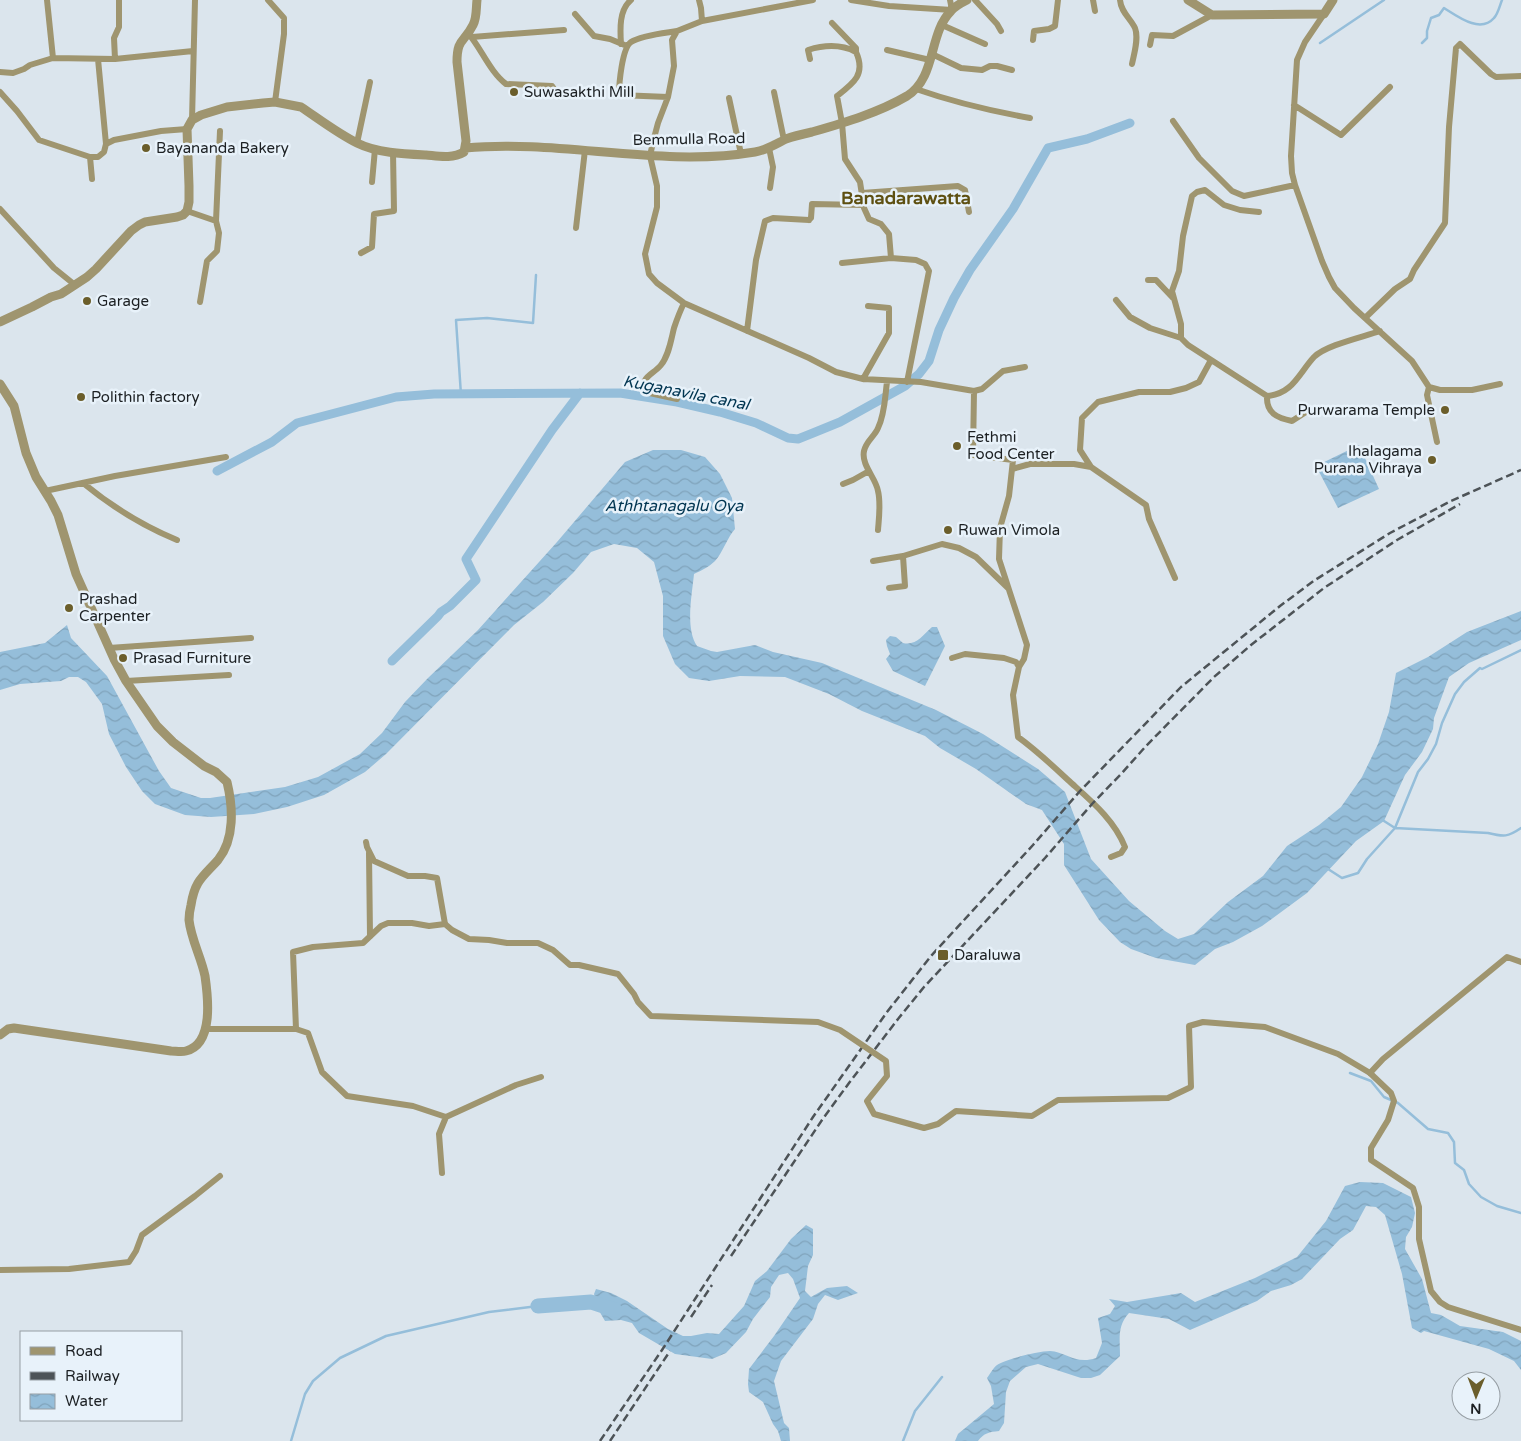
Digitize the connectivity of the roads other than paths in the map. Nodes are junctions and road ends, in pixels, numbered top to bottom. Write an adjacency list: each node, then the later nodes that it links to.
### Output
1 (47, 0): 38 (street)
2 (119, 0): 39 (street)
3 (195, 0): 35 (street)
4 (268, 0): 54 (street)
5 (477, 0): 29 (street)
6 (631, 0): 32 (street)
7 (699, 0): 23 (street)
8 (813, 0): 23 (street)
9 (851, 0): 18 (street)
10 (950, 0): 18 (street)
11 (967, 0): 18 (street)
12 (975, 0): 28 (street)
13 (1058, 0): 30 (street)
14 (1093, 0): 19 (street)
15 (1120, 0): 42 (street)
16 (1188, 0): 22 (street)
17 (1333, 0): 21 (street)
18 (952, 10): 25 (street)
19 (1095, 11)
20 (575, 14): 32 (street)
21 (1324, 14): 22 (street); 55 (street)
22 (1212, 15): 33 (street)
23 (702, 21): 27 (street)
24 (832, 23): 36 (street)
25 (942, 24): 31 (street); 37 (street)
26 (564, 30): 29 (street)
27 (678, 31): 32 (street); 52 (street)
28 (1001, 31)
29 (470, 35): 51 (street); 65 (street)
30 (1033, 40)
31 (985, 44)
32 (624, 45): 52 (street)
33 (1150, 45)
34 (888, 50): 37 (street)
35 (193, 51): 39 (street); 57 (street)
36 (856, 52): 40 (street); 59 (street)
37 (931, 57): 43 (street); 48 (street)
38 (53, 58): 41 (street); 44 (street)
39 (115, 58): 41 (street)
40 (810, 58)
41 (98, 59): 64 (street)
42 (1132, 64)
43 (1012, 70)
44 (0, 72)
45 (1521, 76): 95 (street)
46 (370, 82): 63 (street)
47 (1390, 88): 55 (street)
48 (916, 89): 56 (street); 59 (street, Bemmulla Road)
49 (0, 92): 72 (street)
50 (774, 92): 62 (street)
51 (559, 96)
52 (668, 96): 71 (street)
53 (729, 98): 70 (street)
54 (276, 102): 57 (street, Bemmulla Road); 63 (street, Bemmulla Road)
55 (1294, 105): 75 (street)
56 (1030, 118)
57 (192, 120): 60 (street)
58 (1172, 121): 75 (street)
59 (842, 123): 62 (street, Bemmulla Road); 77 (street)
60 (187, 129): 64 (street); 80 (street)
61 (220, 130): 83 (street)
62 (784, 140): 66 (street, Bemmulla Road)
63 (357, 143): 67 (street, Bemmulla Road)
64 (106, 144): 72 (street)
65 (465, 148): 68 (street, Bemmulla Road); 69 (street, Bemmulla Road)
66 (770, 148): 70 (street, Bemmulla Road); 76 (street)
67 (375, 149): 69 (street, Bemmulla Road); 74 (street)
68 (585, 150): 71 (street, Bemmulla Road); 84 (street)
69 (393, 152): 85 (street)
70 (741, 154): 71 (street, Bemmulla Road)
71 (650, 156): 93 (street)
72 (90, 157): 73 (street)
73 (92, 179)
74 (372, 182)
75 (1295, 185): 95 (street)
76 (770, 188)
77 (862, 193): 78 (street); 81 (street)
78 (863, 205): 86 (street); 97 (street)
79 (0, 209): 89 (street)
80 (187, 212): 83 (street); 89 (street)
81 (969, 212)
82 (1259, 212): 90 (street)
83 (216, 221): 92 (street)
84 (576, 228)
85 (360, 253)
86 (890, 258): 87 (street); 104 (street)
87 (842, 263)
88 (1148, 280): 90 (street)
89 (75, 286): 96 (street)
90 (1174, 298): 99 (street)
91 (1116, 300): 99 (street)
92 (200, 302)
93 (684, 303): 97 (street); 111 (street)
94 (868, 306): 102 (street)
95 (1365, 318): 98 (street)
96 (0, 322)
97 (746, 331): 102 (street)
98 (1380, 331): 107 (street); 110 (street)
99 (1181, 338): 100 (street)
100 (1211, 360): 110 (street); 115 (street)
101 (1025, 367): 108 (street)
102 (863, 380): 103 (street)
103 (886, 382): 104 (street); 117 (street)
104 (907, 382): 108 (street)
105 (0, 384): 109 (street)
106 (1500, 384): 107 (street)
107 (1429, 387): 113 (street)
108 (974, 391): 116 (street)
109 (4, 396): 120 (street)
110 (1267, 396): 112 (street)
111 (677, 399)
112 (1309, 410)
113 (1437, 442)
114 (226, 457): 118 (street)
115 (1091, 467): 116 (street); 125 (street)
116 (1012, 469): 127 (street)
117 (869, 471): 119 (street); 121 (street)
118 (83, 483): 120 (street); 122 (street)
119 (843, 484)
120 (45, 491): 129 (street)
121 (878, 530)
122 (177, 540)
123 (904, 556): 124 (street); 126 (street); 127 (street)
124 (873, 561)
125 (1176, 578)
126 (889, 588)
127 (1009, 589): 131 (street)
128 (252, 638): 129 (street)
129 (109, 648): 133 (street)
130 (952, 658): 131 (street)
131 (1019, 667): 136 (street)
132 (229, 675): 133 (street)
133 (126, 681): 140 (street)
134 (366, 842): 135 (street)
135 (368, 850): 137 (street); 138 (street)
136 (1112, 857)
137 (445, 924): 138 (street, bridge); 143 (street, bridge)
138 (370, 936): 141 (street, bridge)
139 (1521, 962): 143 (street)
140 (206, 1028): 141 (street, bridge); 142 (street)
141 (296, 1029): 145 (street)
142 (0, 1035)
143 (1370, 1073): 149 (street, bridge)
144 (541, 1077): 145 (street)
145 (446, 1117): 146 (street)
146 (442, 1172)
147 (220, 1176): 148 (street)
148 (0, 1270)
149 (1521, 1330)

